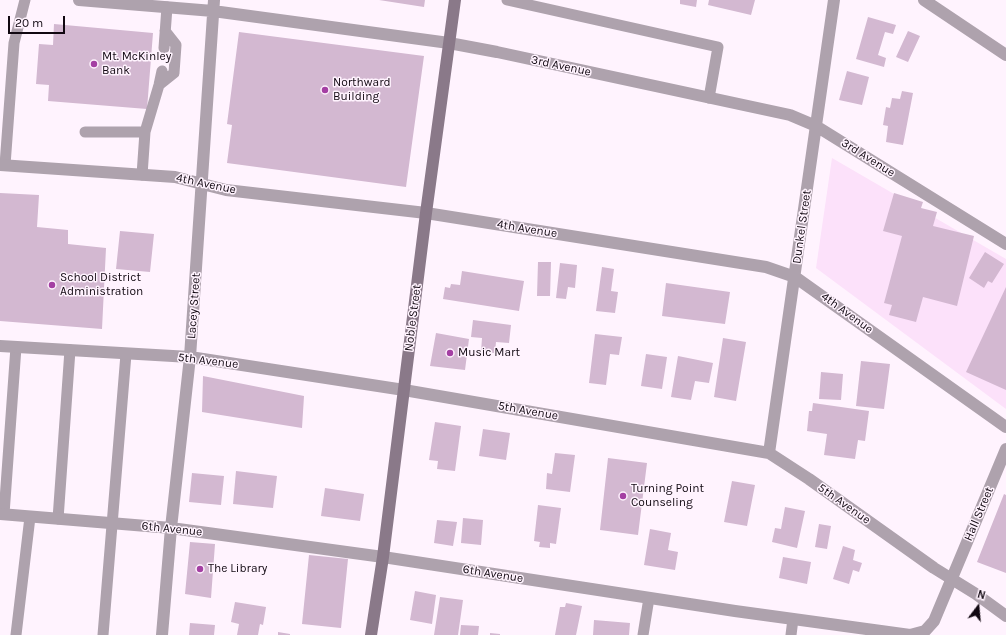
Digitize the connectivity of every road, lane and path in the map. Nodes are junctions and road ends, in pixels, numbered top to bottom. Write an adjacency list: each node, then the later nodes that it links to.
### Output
1 (25, 0): 19 (lane)
2 (84, 0): 8 (street, 3rd Avenue)
3 (455, 0): 10 (street, Noble Street)
4 (507, 0): 15 (lane)
5 (834, 0): 16 (street, Dunkel Street)
6 (924, 0): 12 (street)
7 (213, 5): 8 (street, 3rd Avenue); 10 (street, 3rd Avenue); 21 (street, Lacey Street)
8 (167, 7): 9 (lane)
9 (165, 31): 11 (lane); 14 (lane)
10 (449, 43): 15 (street, 3rd Avenue); 22 (street, Noble Street)
11 (164, 48)
12 (1006, 55)
13 (162, 71): 14 (lane)
14 (159, 85): 18 (lane)
15 (709, 98): 16 (street, 3rd Avenue)
16 (816, 126): 23 (street, 3rd Avenue); 24 (street, Dunkel Street)
17 (85, 132): 18 (lane)
18 (145, 132): 20 (lane)
19 (3, 165): 20 (street, 4th Avenue)
20 (142, 175): 21 (street, 4th Avenue)
21 (201, 184): 22 (street, 4th Avenue); 29 (street, Lacey Street)
22 (426, 213): 24 (street, 4th Avenue); 30 (street, Noble Street)
23 (1006, 244)
24 (795, 277): 31 (street, 4th Avenue); 33 (street, Dunkel Street)
25 (0, 346): 26 (street, 5th Avenue)
26 (16, 347): 27 (street, 5th Avenue); 34 (lane)
27 (70, 350): 28 (street, 5th Avenue); 36 (lane)
28 (126, 354): 29 (street, 5th Avenue); 37 (lane)
29 (190, 357): 30 (street, 5th Avenue); 38 (street, Lacey Street)
30 (404, 390): 33 (street, 5th Avenue); 39 (street, Noble Street)
31 (1006, 427)
32 (1006, 449): 40 (street, Hall Street)
33 (769, 453): 40 (street, 5th Avenue)
34 (2, 514): 35 (street, 6th Avenue)
35 (30, 516): 36 (street, 6th Avenue); 44 (lane)
36 (58, 519): 37 (street, 6th Avenue)
37 (113, 523): 38 (street, 6th Avenue); 45 (lane)
38 (170, 528): 39 (street, 6th Avenue); 46 (street, Lacey Street)
39 (383, 557): 41 (street, 6th Avenue); 47 (street, Noble Street)
40 (952, 579): 42 (street, 5th Avenue); 43 (street, 6th Avenue)
41 (649, 598): 43 (street, 6th Avenue); 48 (lane)
42 (1006, 616)
43 (793, 619): 49 (lane)
44 (16, 635)
45 (102, 635)
46 (162, 635)
47 (371, 635)
48 (643, 635)
49 (791, 635)

